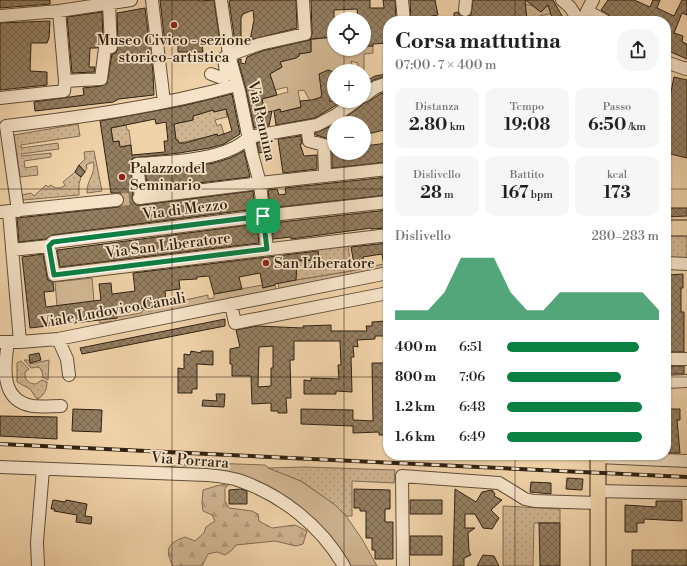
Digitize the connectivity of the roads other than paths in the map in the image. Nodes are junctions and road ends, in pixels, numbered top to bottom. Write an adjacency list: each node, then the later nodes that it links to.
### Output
1 (131, 0): 9 (street)
2 (152, 0): 24 (street)
3 (221, 0): 15 (street, Via Pennina)
4 (303, 0): 15 (street)
5 (402, 0): 12 (street)
6 (562, 0): 13 (street)
7 (593, 0): 14 (street)
8 (84, 4): 9 (street); 10 (street)
9 (109, 4): 19 (street)
10 (59, 11): 11 (street); 19 (street)
11 (0, 16)
12 (404, 16)
13 (576, 16)
14 (585, 16)
15 (228, 51): 18 (street); 20 (street, Via Pennina)
16 (671, 64): 17 (street)
17 (687, 68)
18 (211, 74)
19 (65, 81): 23 (street)
20 (237, 85): 24 (street); 27 (street, Via Pennina)
21 (383, 85): 22 (street)
22 (371, 91)
23 (0, 98)
24 (164, 102): 33 (street)
25 (346, 108): 26 (street)
26 (306, 127): 27 (street); 29 (street)
27 (249, 137): 30 (street, Via Pennina); 30 (street)
28 (383, 170): 29 (street)
29 (325, 176): 30 (street)
30 (260, 183): 34 (street, Via Pennina)
31 (117, 200): 33 (street)
32 (383, 203): 34 (street, Via di Mezzo)
33 (9, 211): 40 (street)
34 (263, 216): 38 (street, Via di Mezzo); 39 (street, Via Pennina)
35 (671, 228): 36 (main road)
36 (687, 228)
37 (383, 236): 39 (street, Via San Liberatore)
38 (49, 246): 39 (street, Via San Liberatore); 40 (street, Via di Mezzo)
39 (267, 249)
40 (12, 250): 52 (street)
41 (671, 263): 42 (street)
42 (687, 264)
43 (383, 274): 44 (street, Viale Ludovico Canali)
44 (296, 292): 46 (street, Viale Ludovico Canali); 48 (street)
45 (383, 294): 48 (street)
46 (263, 298): 47 (street, Viale Ludovico Canali); 49 (street)
47 (231, 304): 49 (street); 50 (street, Viale Ludovico Canali)
48 (299, 310): 49 (street)
49 (267, 317)
50 (58, 339): 52 (street, Viale Ludovico Canali); 55 (street)
51 (4, 342): 52 (street, Viale Ludovico Canali); 58 (street)
52 (20, 342)
53 (671, 359): 54 (street)
54 (687, 360)
55 (68, 375)
56 (687, 381): 57 (street)
57 (671, 382)
58 (62, 406)
59 (598, 460): 65 (main road)
60 (669, 460): 61 (street)
61 (687, 461)
62 (0, 466): 63 (street, Via Porrara)
63 (43, 469): 66 (street); 67 (street, Via Porrara)
64 (687, 493): 65 (street)
65 (598, 497): 68 (street); 69 (main road)
66 (38, 566)
67 (344, 566)
68 (403, 566)
69 (598, 566)

